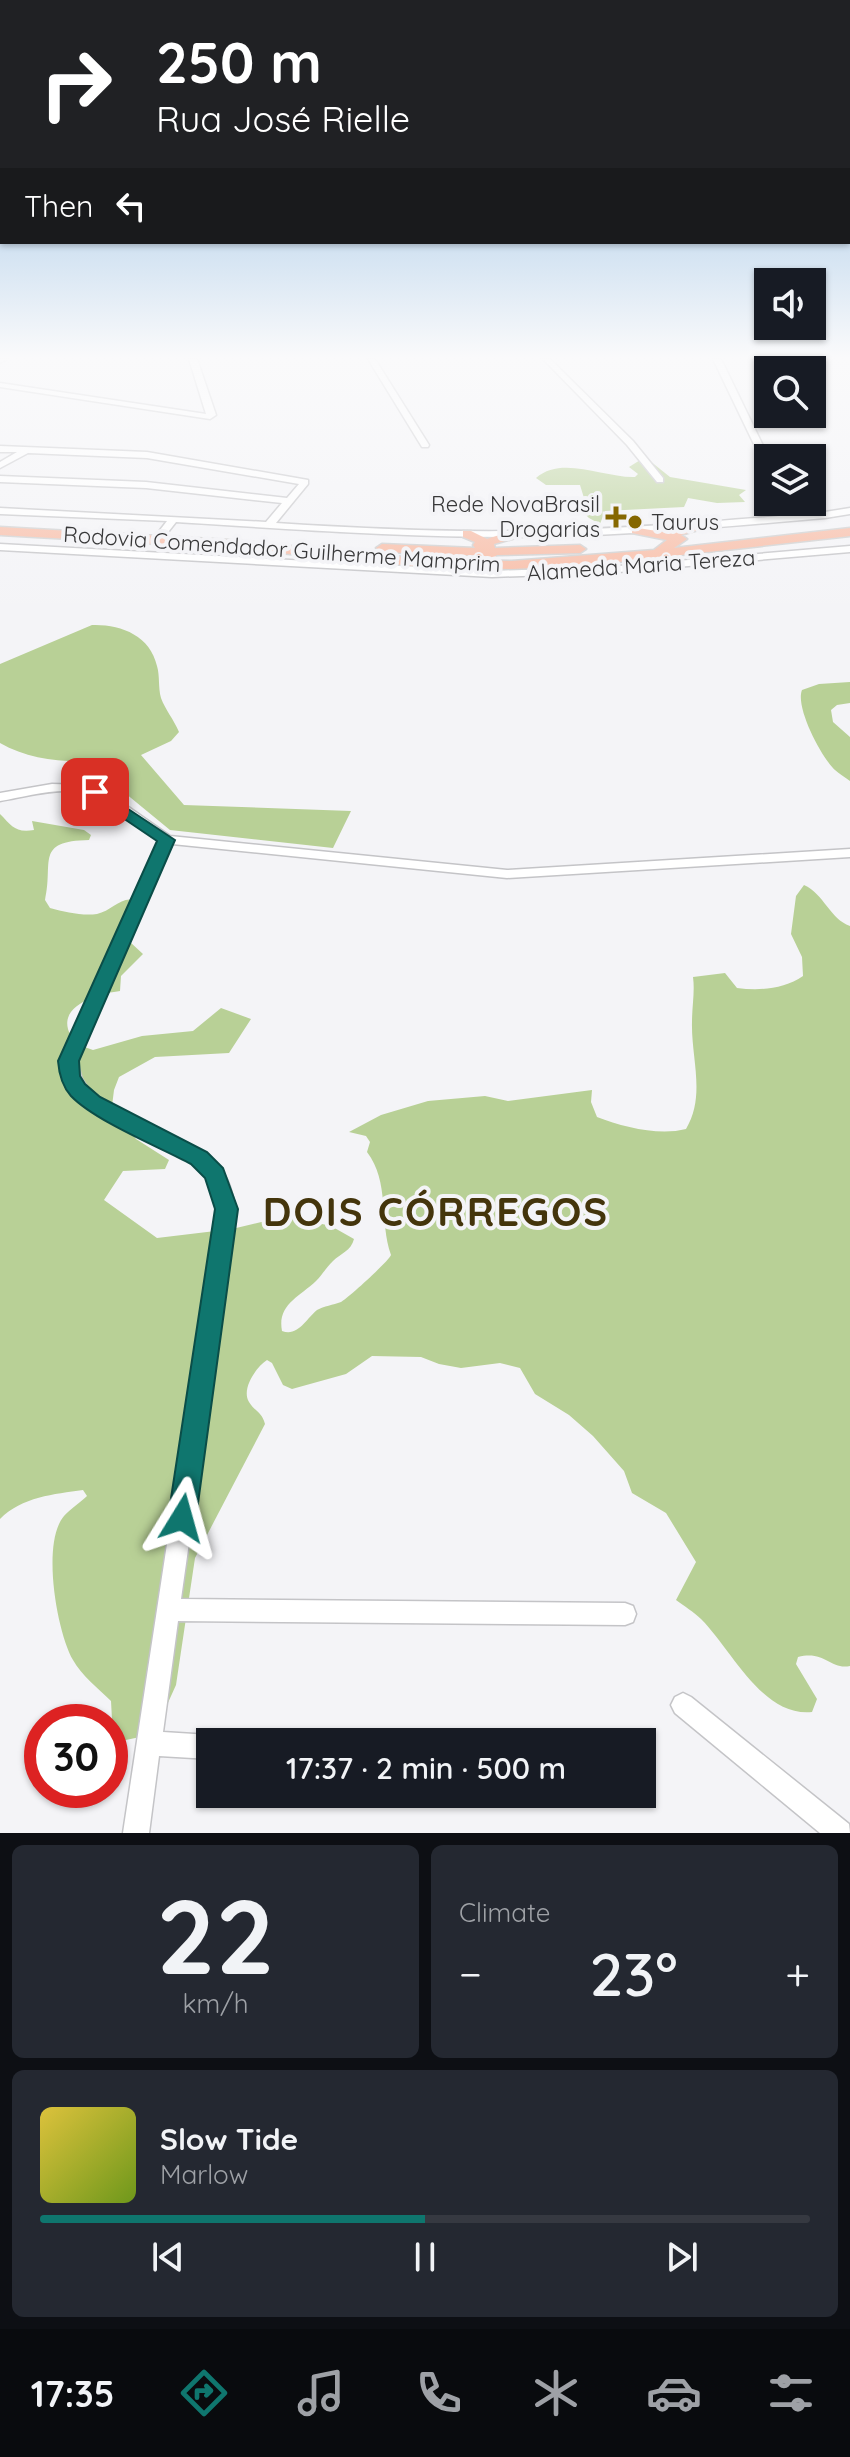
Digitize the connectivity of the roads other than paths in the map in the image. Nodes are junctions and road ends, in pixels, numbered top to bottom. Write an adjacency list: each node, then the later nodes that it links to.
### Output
1 (631, 445): 6 (street)
2 (0, 449): 3 (street)
3 (24, 452): 4 (street); 7 (street)
4 (0, 465)
5 (0, 479): 7 (street)
6 (660, 480)
7 (288, 501): 15 (street)
8 (0, 511): 11 (street)
9 (850, 511): 10 (street)
10 (803, 517): 12 (street); 12 (street)
11 (174, 519): 15 (street); 20 (street)
12 (780, 519): 13 (street)
13 (701, 525): 17 (street); 23 (main road)
14 (850, 525): 23 (main road, Rodovia Comendador Guilherme Mamprim)
15 (268, 526): 21 (street)
16 (0, 529): 18 (main road, Rodovia Comendador Guilherme Mamprim); 20 (main road, Rodovia Comendador Guilherme Mamprim)
17 (636, 530): 22 (street); 23 (main road)
18 (28, 532): 26 (street); 29 (main road, Rodovia Comendador Guilherme Mamprim)
19 (850, 532): 24 (main road, Rodovia Comendador Guilherme Mamprim)
20 (162, 534): 29 (main road, Rodovia Comendador Guilherme Mamprim)
21 (467, 534): 22 (street); 29 (main road)
22 (515, 534): 29 (main road)
23 (673, 540): 28 (main road); 29 (main road, Rodovia Comendador Guilherme Mamprim)
24 (750, 544): 28 (main road, Rodovia Comendador Guilherme Mamprim); 30 (street)
25 (0, 547): 26 (street, Alameda Maria Tereza)
26 (18, 547): 29 (street, Alameda Maria Tereza)
27 (850, 549): 30 (street, Alameda Maria Tereza)
28 (655, 554): 29 (main road, Rodovia Comendador Guilherme Mamprim)
29 (490, 558): 30 (street, Alameda Maria Tereza)
30 (760, 558)
31 (0, 797): 32 (street)
32 (167, 840): 33 (street); 34 (street)
33 (850, 853)
34 (169, 1610): 35 (street); 37 (street)
35 (625, 1614)
36 (683, 1705): 40 (street)
37 (149, 1743): 38 (street); 39 (street)
38 (196, 1746)
39 (136, 1833)
40 (840, 1833)

